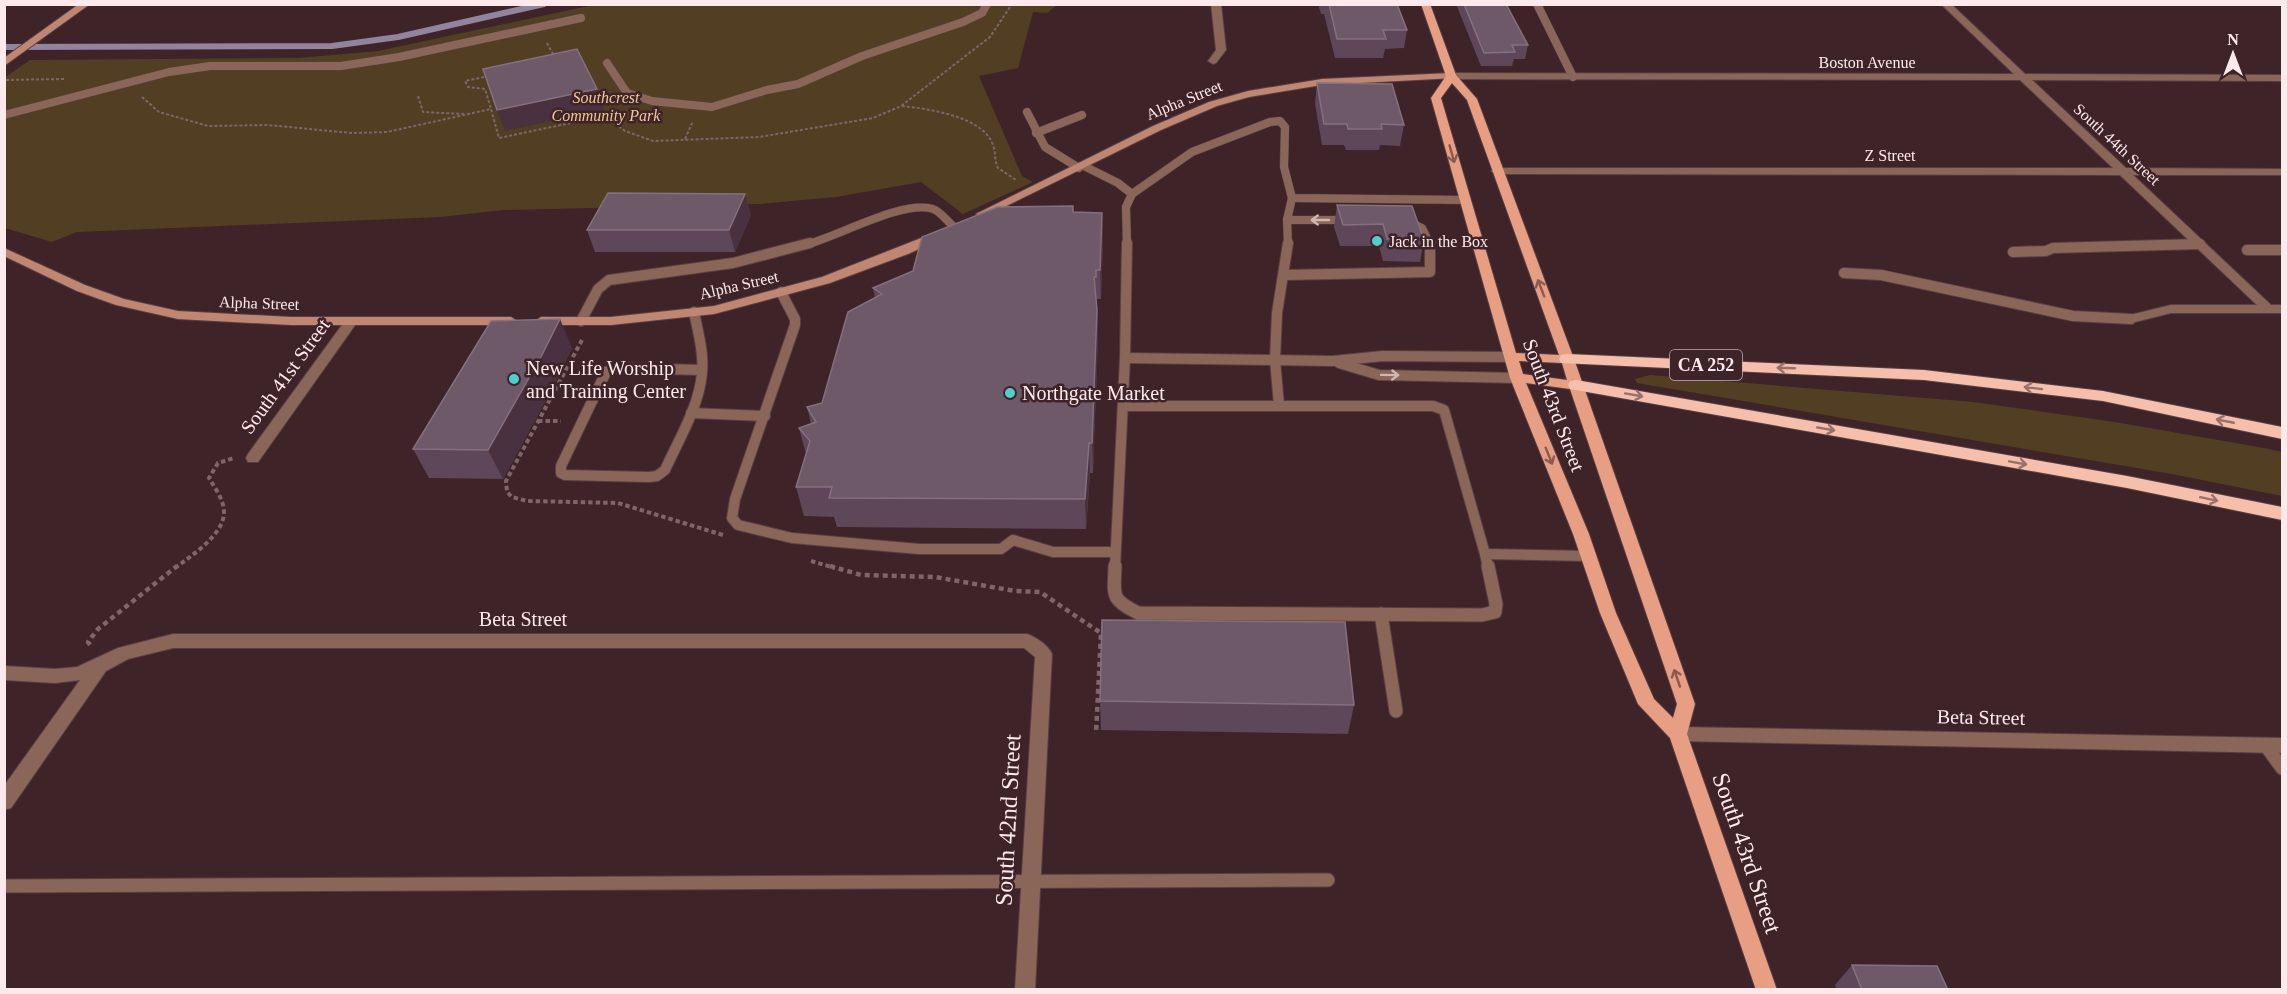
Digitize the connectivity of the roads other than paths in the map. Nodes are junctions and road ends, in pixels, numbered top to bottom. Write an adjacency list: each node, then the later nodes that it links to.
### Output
1 (86, 4): 9 (street)
2 (987, 4): 10 (lane)
3 (1216, 4): 8 (street)
4 (1425, 4): 11 (main road, South 43rd Street)
5 (1537, 4): 12 (lane)
6 (1946, 4): 13 (street, South 44th Street)
7 (581, 18): 16 (lane)
8 (1213, 61)
9 (4, 63)
10 (607, 63)
11 (1451, 76): 12 (street, Boston Avenue); 19 (street, Alpha Street); 20 (main road, South 43rd Street); 25 (main road, South 43rd Street, one-way to 25)
12 (1574, 77): 13 (street, Boston Avenue)
13 (2022, 77): 14 (street, Boston Avenue); 21 (street, South 44th Street)
14 (2283, 78)
15 (1027, 112): 18 (lane)
16 (4, 115)
17 (1082, 115): 18 (lane)
18 (1036, 132): 19 (lane)
19 (1081, 167): 23 (lane); 29 (street, Alpha Street)
20 (1497, 171): 21 (street, Z Street); 46 (main road, South 43rd Street, one-way to 20)
21 (2124, 172): 22 (street, Z Street); 30 (street, South 44th Street)
22 (2283, 172)
23 (1132, 194): 24 (lane); 45 (lane)
24 (1292, 198): 25 (lane); 26 (lane)
25 (1465, 200): 44 (main road, South 43rd Street)
26 (1287, 220): 27 (lane, one-way to 26); 36 (lane)
27 (1356, 220)
28 (1403, 220): 36 (lane)
29 (964, 223): 37 (street, Alpha Street); 43 (lane)
30 (2200, 244): 34 (lane); 38 (street, South 44th Street)
31 (2247, 250): 32 (lane)
32 (2283, 250)
33 (4, 251): 42 (street, Alpha Street)
34 (2013, 252)
35 (1844, 273): 41 (lane)
36 (1284, 275): 47 (lane)
37 (781, 292): 40 (street, Alpha Street); 55 (lane)
38 (2266, 307): 39 (street); 41 (street)
39 (2283, 309)
40 (694, 312): 43 (street, Alpha Street); 49 (lane)
41 (2131, 319)
42 (352, 321): 43 (street, Alpha Street); 57 (street, South 41st Street)
43 (581, 321)
44 (1510, 357): 46 (main road); 48 (lane); 50 (main road, South 43rd Street)
45 (1125, 358): 47 (lane); 53 (lane)
46 (1567, 359): 51 (main road, South 43rd Street); 56 (highway, CA 252, one-way to 46)
47 (1275, 360): 48 (lane); 52 (lane)
48 (1333, 361): 50 (lane, one-way to 50)
49 (702, 370): 54 (lane); 54 (lane)
50 (1517, 378): 51 (main road); 61 (main road, South 43rd Street, one-way to 61)
51 (1576, 385): 58 (highway, one-way to 58); 67 (main road, South 43rd Street, one-way to 51)
52 (1280, 405): 53 (lane); 60 (lane)
53 (1123, 406): 59 (lane)
54 (691, 413): 55 (lane)
55 (765, 416): 59 (lane)
56 (2283, 433)
57 (253, 458)
58 (2283, 514)
59 (1115, 552): 62 (lane)
60 (1485, 554): 61 (lane); 62 (lane)
61 (1588, 556): 67 (main road, South 43rd Street)
62 (1381, 614): 66 (lane)
63 (1044, 654): 64 (street, Beta Street); 72 (street, South 42nd Street)
64 (100, 666): 65 (street, Beta Street); 70 (street)
65 (4, 672)
66 (1396, 711)
67 (1678, 734): 68 (street, Beta Street); 75 (main road, South 43rd Street)
68 (2274, 746): 69 (lane)
69 (2283, 768)
70 (4, 802)
71 (1328, 880): 72 (lane)
72 (1030, 882): 73 (lane); 74 (street, South 42nd Street)
73 (4, 886)
74 (1025, 990)
75 (1767, 990)

